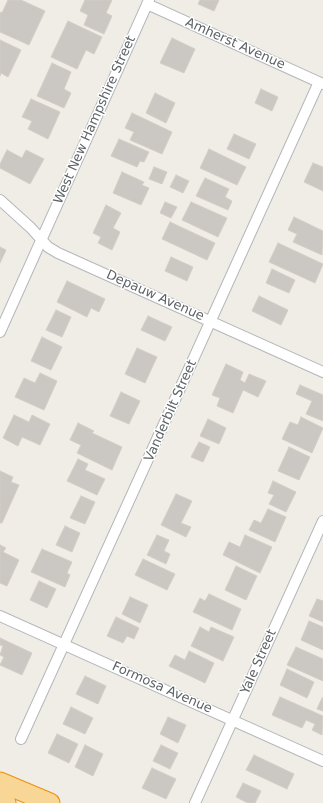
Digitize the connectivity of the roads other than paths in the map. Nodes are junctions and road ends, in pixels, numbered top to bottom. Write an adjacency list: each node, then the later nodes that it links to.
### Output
1 (148, 2): 2 (street, Amherst Avenue); 4 (street, West New Hampshire Street)
2 (321, 83): 5 (street, Vanderbilt Street)
3 (0, 200): 4 (street, Depauw Avenue)
4 (42, 239): 5 (street, Depauw Avenue); 6 (street, West New Hampshire Street)
5 (211, 322): 7 (street, Depauw Avenue); 10 (street, Vanderbilt Street)
6 (0, 332)
7 (323, 372)
8 (323, 521): 11 (street, Yale Street)
9 (0, 616): 10 (street, Formosa Avenue)
10 (65, 645): 11 (street, Formosa Avenue); 12 (street, Vanderbilt Street)
11 (233, 720): 13 (street, Formosa Avenue); 18 (street, Yale Street)
12 (22, 739)
13 (323, 761)
14 (0, 782): 17 (highway)
15 (0, 800): 16 (highway)
16 (6, 803)
17 (50, 803)
18 (194, 803)

